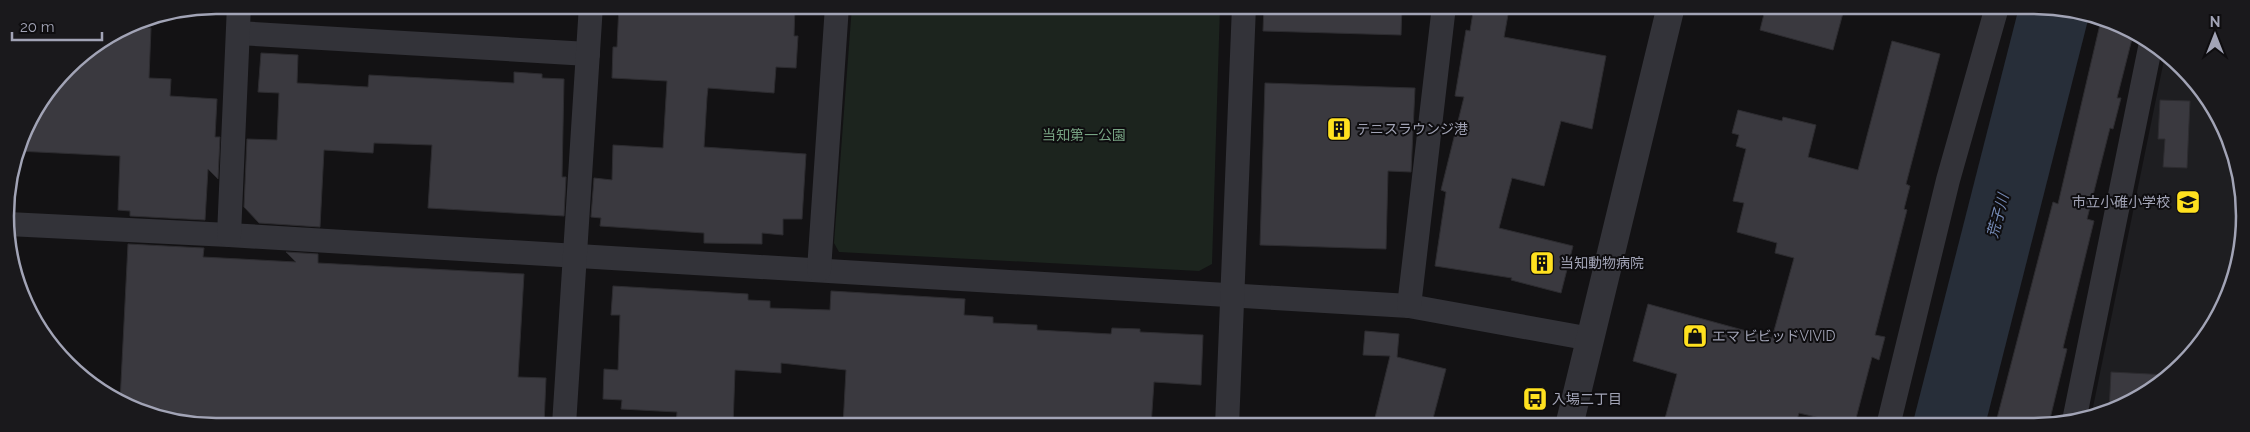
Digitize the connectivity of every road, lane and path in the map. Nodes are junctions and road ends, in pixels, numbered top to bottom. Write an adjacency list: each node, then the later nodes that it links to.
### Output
1 (239, 14): 8 (street)
2 (590, 14): 10 (street)
3 (836, 14): 14 (street)
4 (1244, 14): 15 (street)
5 (1443, 14): 16 (street)
6 (1669, 14): 17 (street)
7 (1995, 14): 22 (street)
8 (238, 33): 10 (street); 12 (street)
9 (2149, 51): 18 (street)
10 (588, 54): 13 (street)
11 (14, 224): 12 (street)
12 (229, 235): 13 (street)
13 (575, 255): 14 (street); 19 (street)
14 (818, 270): 15 (street)
15 (1232, 295): 16 (street); 20 (street)
16 (1409, 306): 17 (street)
17 (1591, 339): 21 (street)
18 (2075, 413)
19 (565, 418)
20 (1227, 418)
21 (1571, 418)
22 (1890, 418)

